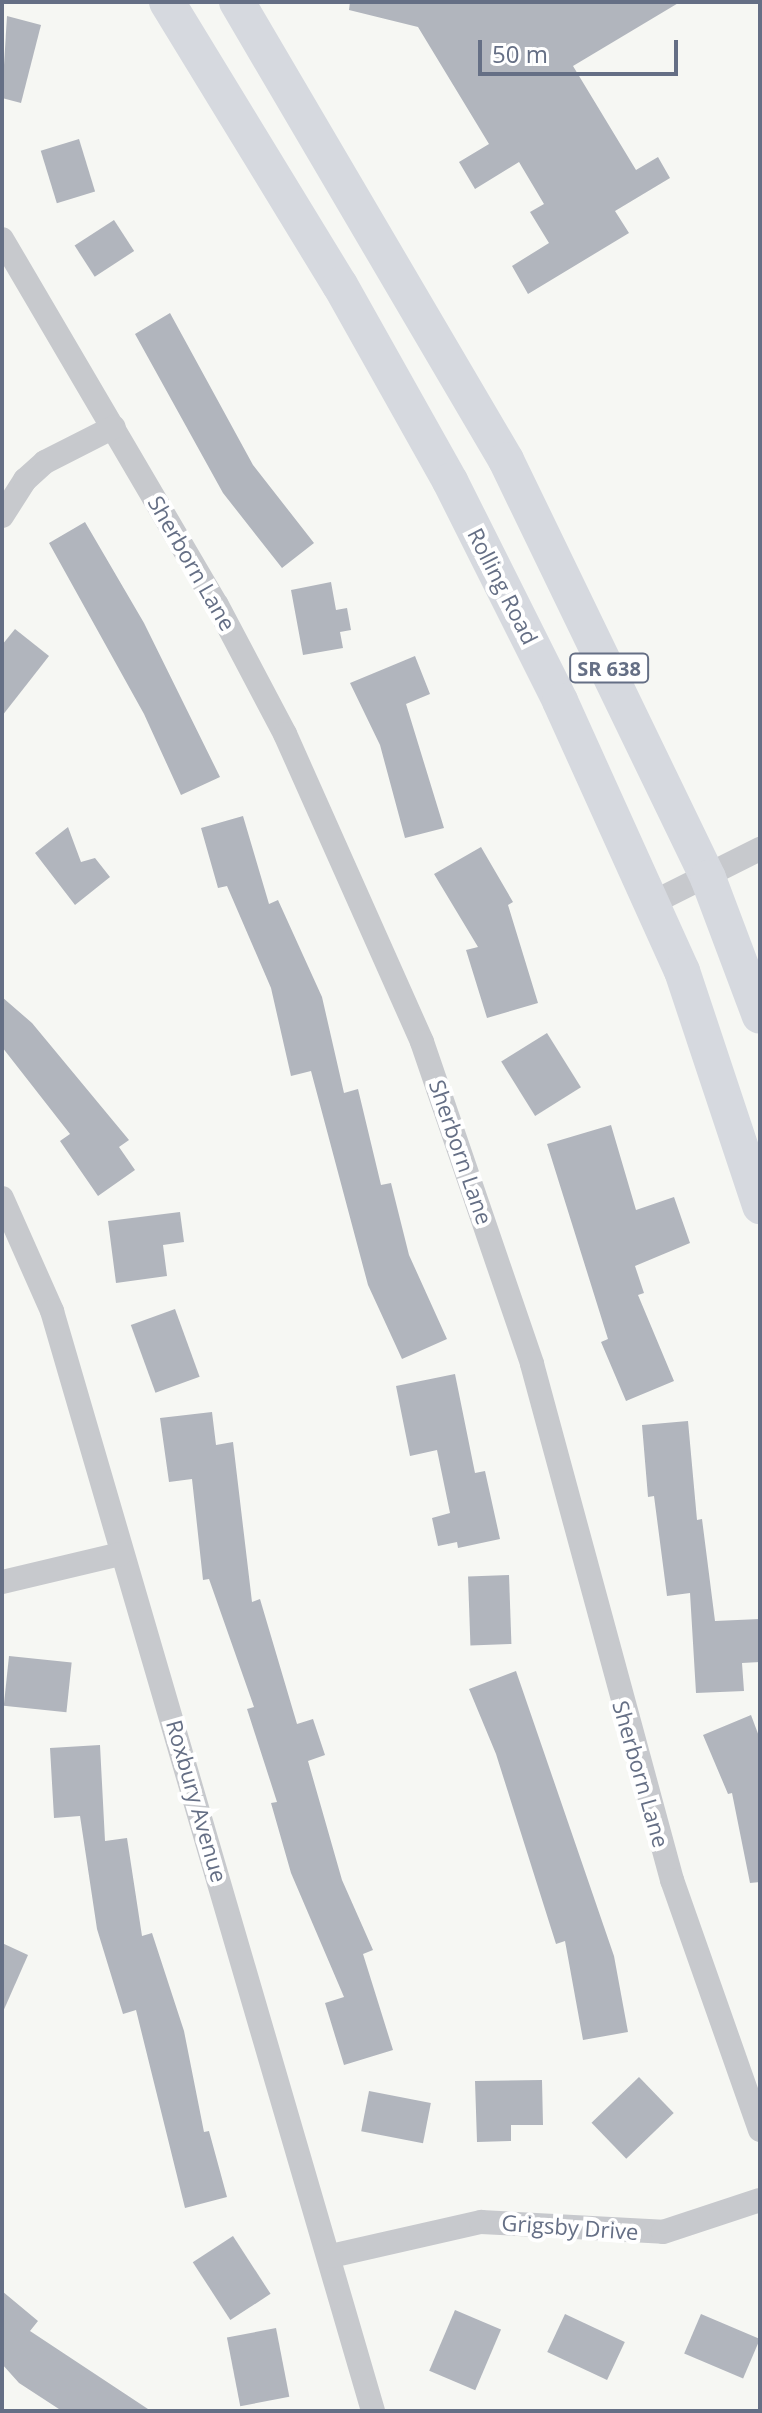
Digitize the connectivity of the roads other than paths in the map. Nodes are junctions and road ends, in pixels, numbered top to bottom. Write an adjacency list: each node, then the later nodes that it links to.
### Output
1 (167, 2): 8 (main road, Rolling Road / SR 638)
2 (237, 2): 7 (main road, SR 638)
3 (2, 239): 4 (street, Sherborn Lane)
4 (114, 427): 5 (street); 14 (street, Sherborn Lane)
5 (2, 516)
6 (760, 849): 7 (street)
7 (708, 878): 8 (street); 9 (main road, SR 638)
8 (654, 902): 11 (main road, Rolling Road / SR 638)
9 (760, 1016)
10 (2, 1198): 12 (street, Roxbury Avenue)
11 (760, 1206)
12 (120, 1554): 13 (street); 16 (street, Roxbury Avenue)
13 (2, 1582)
14 (760, 2130)
15 (760, 2200): 16 (street, Grigsby Drive)
16 (331, 2256): 17 (street, Roxbury Avenue)
17 (373, 2411)

